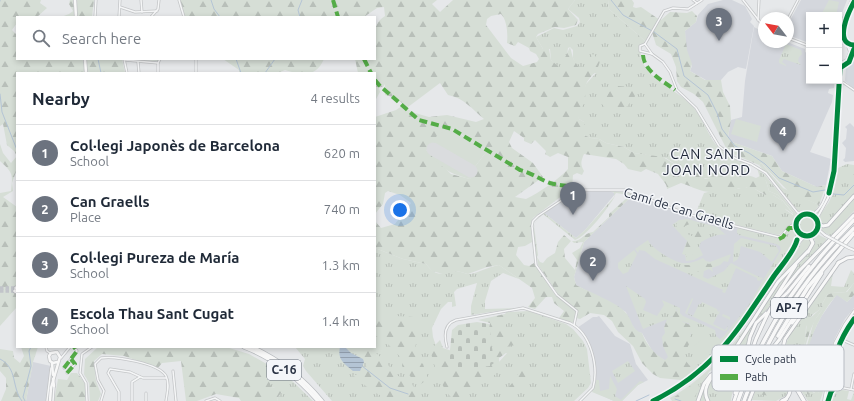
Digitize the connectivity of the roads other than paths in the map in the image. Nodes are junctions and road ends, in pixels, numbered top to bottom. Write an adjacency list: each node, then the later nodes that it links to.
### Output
1 (75, 0): 21 (main road)
2 (96, 0): 22 (street)
3 (120, 0): 15 (street)
4 (141, 0): 18 (street)
5 (159, 0): 16 (street)
6 (179, 0): 25 (street)
7 (693, 0): 13 (street); 14 (street)
8 (702, 0): 13 (street)
9 (743, 0): 20 (street)
10 (759, 0): 17 (street)
11 (798, 0): 19 (street)
12 (852, 0): 27 (street)
13 (697, 3): 14 (street)
14 (692, 6): 30 (street)
15 (120, 7): 18 (street); 23 (street)
16 (157, 11): 18 (street); 24 (street)
17 (758, 11): 20 (street)
18 (142, 12)
19 (792, 12)
20 (753, 13): 26 (street)
21 (76, 16)
22 (95, 16)
23 (119, 16)
24 (153, 16)
25 (184, 16)
26 (758, 20)
27 (842, 25)
28 (794, 40): 31 (street)
29 (843, 41): 33 (street)
30 (645, 44): 32 (street); 35 (street)
31 (806, 45)
32 (647, 47): 35 (street); 37 (street)
33 (849, 47): 34 (street); 36 (street)
34 (854, 47): 36 (street)
35 (645, 52): 37 (street)
36 (850, 52): 44 (street)
37 (652, 54): 55 (street)
38 (85, 60): 45 (main road)
39 (124, 60): 42 (street); 46 (street)
40 (160, 60): 43 (street)
41 (196, 60): 49 (street)
42 (138, 62): 43 (street); 47 (street)
43 (158, 63): 48 (street)
44 (842, 63)
45 (86, 72)
46 (127, 72)
47 (139, 72)
48 (158, 72)
49 (196, 72)
50 (842, 82): 53 (street)
51 (837, 84): 57 (street)
52 (841, 84): 62 (street)
53 (854, 90)
54 (854, 196): 62 (highway)
55 (797, 212): 56 (street); 59 (street)
56 (803, 215): 57 (street); 59 (street)
57 (811, 215): 62 (street)
58 (854, 215): 79 (highway, bridge)
59 (799, 219): 61 (street)
60 (854, 220): 74 (highway, AP-7)
61 (797, 222): 63 (street); 64 (street)
62 (817, 222): 65 (street)
63 (791, 226): 64 (street); 81 (street, Camí de Can Graells)
64 (797, 228): 67 (street)
65 (817, 228): 68 (street); 69 (street)
66 (854, 228): 92 (highway, AP-7)
67 (798, 231): 71 (street); 85 (street)
68 (814, 233): 69 (street); 71 (street)
69 (824, 234): 72 (street, bridge)
70 (854, 234): 83 (highway)
71 (807, 236): 73 (highway); 86 (street)
72 (854, 250)
73 (808, 251): 79 (highway, bridge); 87 (highway)
74 (824, 252): 77 (highway); 91 (highway, AP-7)
75 (854, 257): 76 (highway)
76 (839, 262): 83 (highway); 94 (highway)
77 (809, 266): 82 (highway)
78 (854, 311): 95 (street)
79 (768, 313): 90 (highway)
80 (854, 316): 84 (street)
81 (574, 325): 98 (street); 152 (street)
82 (752, 331): 88 (highway); 89 (highway)
83 (779, 338): 93 (highway, bridge)
84 (840, 339): 96 (street); 97 (street)
85 (724, 345)
86 (728, 345)
87 (737, 345)
88 (749, 345)
89 (750, 345)
90 (755, 345)
91 (762, 345)
92 (768, 345)
93 (777, 345)
94 (784, 345)
95 (835, 345)
96 (838, 345)
97 (854, 345)
98 (447, 347)
99 (46, 348): 106 (street)
100 (56, 348): 107 (main road); 108 (main road)
101 (75, 348): 111 (street)
102 (91, 348): 141 (street)
103 (246, 348): 150 (highway, C-16)
104 (254, 348): 151 (highway, C-16)
105 (67, 350): 108 (street); 112 (street)
106 (47, 351): 107 (street); 109 (main road)
107 (52, 352): 108 (main road); 109 (main road)
108 (58, 353): 112 (main road)
109 (48, 356): 113 (main road)
110 (712, 358): 153 (street)
111 (71, 359): 115 (street); 118 (street)
112 (58, 361): 113 (main road); 125 (main road)
113 (52, 362): 125 (main road); 140 (street)
114 (712, 363): 154 (street)
115 (64, 368)
116 (172, 371): 147 (street)
117 (712, 372): 124 (highway)
118 (67, 373)
119 (712, 374): 124 (highway)
120 (854, 374): 127 (street)
121 (140, 377): 122 (street); 143 (street); 144 (street)
122 (167, 378): 142 (street); 146 (street)
123 (712, 379): 156 (highway)
124 (704, 384): 155 (highway)
125 (52, 387): 140 (main road)
126 (844, 388): 127 (street)
127 (851, 389): 128 (street)
128 (854, 390)
129 (735, 391): 157 (highway)
130 (738, 391): 157 (highway)
131 (742, 391): 158 (highway, AP-7)
132 (748, 391): 159 (highway, AP-7)
133 (752, 391): 160 (highway)
134 (790, 391): 139 (highway)
135 (798, 391): 161 (highway)
136 (799, 391): 161 (highway)
137 (828, 391): 162 (street)
138 (146, 393): 145 (street)
139 (784, 400)
140 (50, 401)
141 (88, 401)
142 (101, 401)
143 (119, 401)
144 (132, 401)
145 (146, 401)
146 (166, 401)
147 (176, 401)
148 (206, 401): 149 (street)
149 (220, 401)
150 (318, 401)
151 (323, 401)
152 (580, 401)
153 (651, 401)
154 (658, 401)
155 (698, 401)
156 (708, 401)
157 (734, 401)
158 (738, 401)
159 (744, 401)
160 (749, 401)
161 (804, 401)
162 (826, 401)

